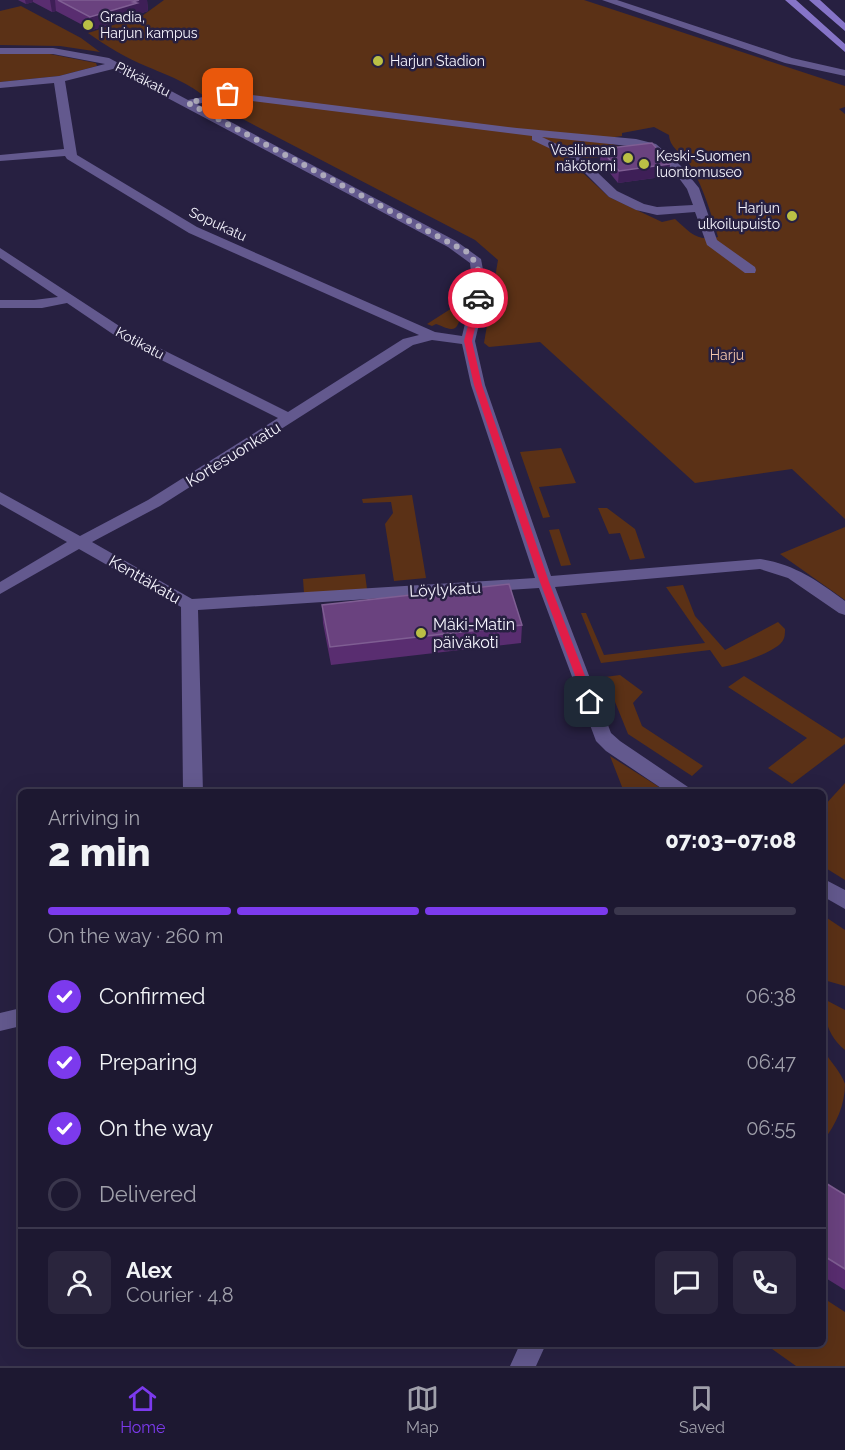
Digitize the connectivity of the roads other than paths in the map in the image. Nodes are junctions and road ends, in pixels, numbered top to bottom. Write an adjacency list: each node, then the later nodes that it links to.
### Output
1 (607, 0): 8 (street)
2 (790, 0): 5 (main road)
3 (814, 0): 4 (main road)
4 (845, 28)
5 (845, 49)
6 (0, 51): 7 (street, Pitkäkatu)
7 (115, 65): 9 (street); 11 (street, Pitkäkatu)
8 (845, 73)
9 (59, 79): 10 (street); 13 (street)
10 (0, 84)
11 (188, 103): 12 (street); 21 (street, Pitkäkatu)
12 (518, 131): 15 (street); 15 (street)
13 (69, 152): 14 (street); 20 (street, Sopukatu)
14 (0, 158)
15 (699, 208): 17 (street)
16 (0, 252): 18 (street, Kotikatu)
17 (750, 270)
18 (67, 299): 19 (street); 22 (street, Kotikatu)
19 (0, 304)
20 (432, 336): 21 (street, Kortesuonkatu); 22 (street, Kortesuonkatu)
21 (468, 341): 25 (street, Pitkäkatu)
22 (289, 418): 24 (street, Kortesuonkatu)
23 (0, 497): 24 (street, Kenttäkatu)
24 (81, 543): 26 (street, Kortesuonkatu); 27 (street, Kenttäkatu)
25 (545, 582): 27 (street, Löylykatu); 28 (street, Löylykatu); 30 (street, Pitkäkatu)
26 (0, 589)
27 (189, 606): 29 (street, Kenttäkatu)
28 (845, 609)
29 (193, 789)
30 (677, 789)
31 (826, 888): 32 (street)
32 (845, 901)
33 (18, 1018): 34 (street)
34 (0, 1022)

